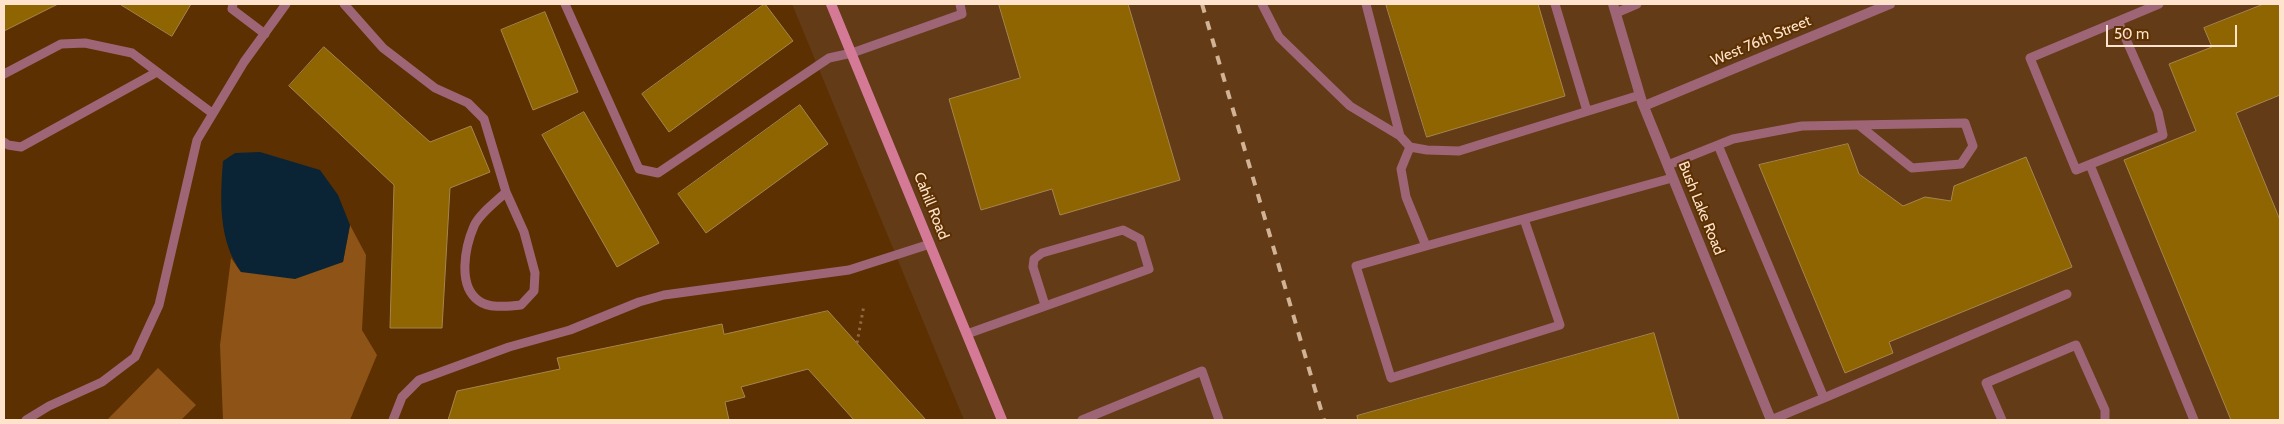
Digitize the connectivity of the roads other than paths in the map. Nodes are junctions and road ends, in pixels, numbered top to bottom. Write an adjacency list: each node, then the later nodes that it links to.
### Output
1 (233, 4): 15 (lane)
2 (286, 4): 15 (lane)
3 (344, 4): 31 (lane)
4 (565, 4): 16 (lane)
5 (832, 4): 16 (street, Cahill Road)
6 (960, 4): 16 (lane)
7 (1262, 4): 24 (lane)
8 (1366, 4): 24 (lane)
9 (1555, 4): 21 (lane)
10 (1637, 4): 13 (lane)
11 (1890, 4): 20 (street, West 76th Street)
12 (2159, 4): 14 (lane)
13 (1614, 8): 19 (street, Bush Lake Road)
14 (2118, 21): 29 (lane); 29 (lane)
15 (265, 34): 22 (lane)
16 (852, 53): 33 (street, Cahill Road)
17 (157, 72): 18 (lane); 22 (lane); 25 (lane)
18 (4, 74)
19 (1640, 95): 20 (street, Bush Lake Road); 21 (lane)
20 (1644, 106): 28 (street, Bush Lake Road)
21 (1587, 111): 27 (lane)
22 (212, 114): 39 (lane)
23 (1860, 126): 23 (lane); 26 (lane)
24 (1400, 136): 27 (lane)
25 (4, 142)
26 (1718, 145): 28 (lane); 38 (lane)
27 (1410, 146): 34 (lane)
28 (1668, 165): 30 (street, Bush Lake Road)
29 (2090, 165): 47 (lane)
30 (1672, 178): 32 (lane); 44 (street, Bush Lake Road)
31 (506, 192): 31 (lane)
32 (1524, 219): 34 (lane); 34 (lane)
33 (930, 244): 37 (street, Cahill Road); 40 (lane)
34 (1426, 246)
35 (2066, 294): 38 (lane)
36 (1044, 305): 36 (lane); 37 (lane)
37 (967, 334): 41 (street, Cahill Road)
38 (1824, 398): 44 (lane)
39 (26, 420)
40 (393, 420)
41 (1002, 420)
42 (1082, 420): 43 (lane)
43 (1219, 420)
44 (1771, 420)
45 (2002, 420): 46 (lane)
46 (2105, 420)
47 (2194, 420)

